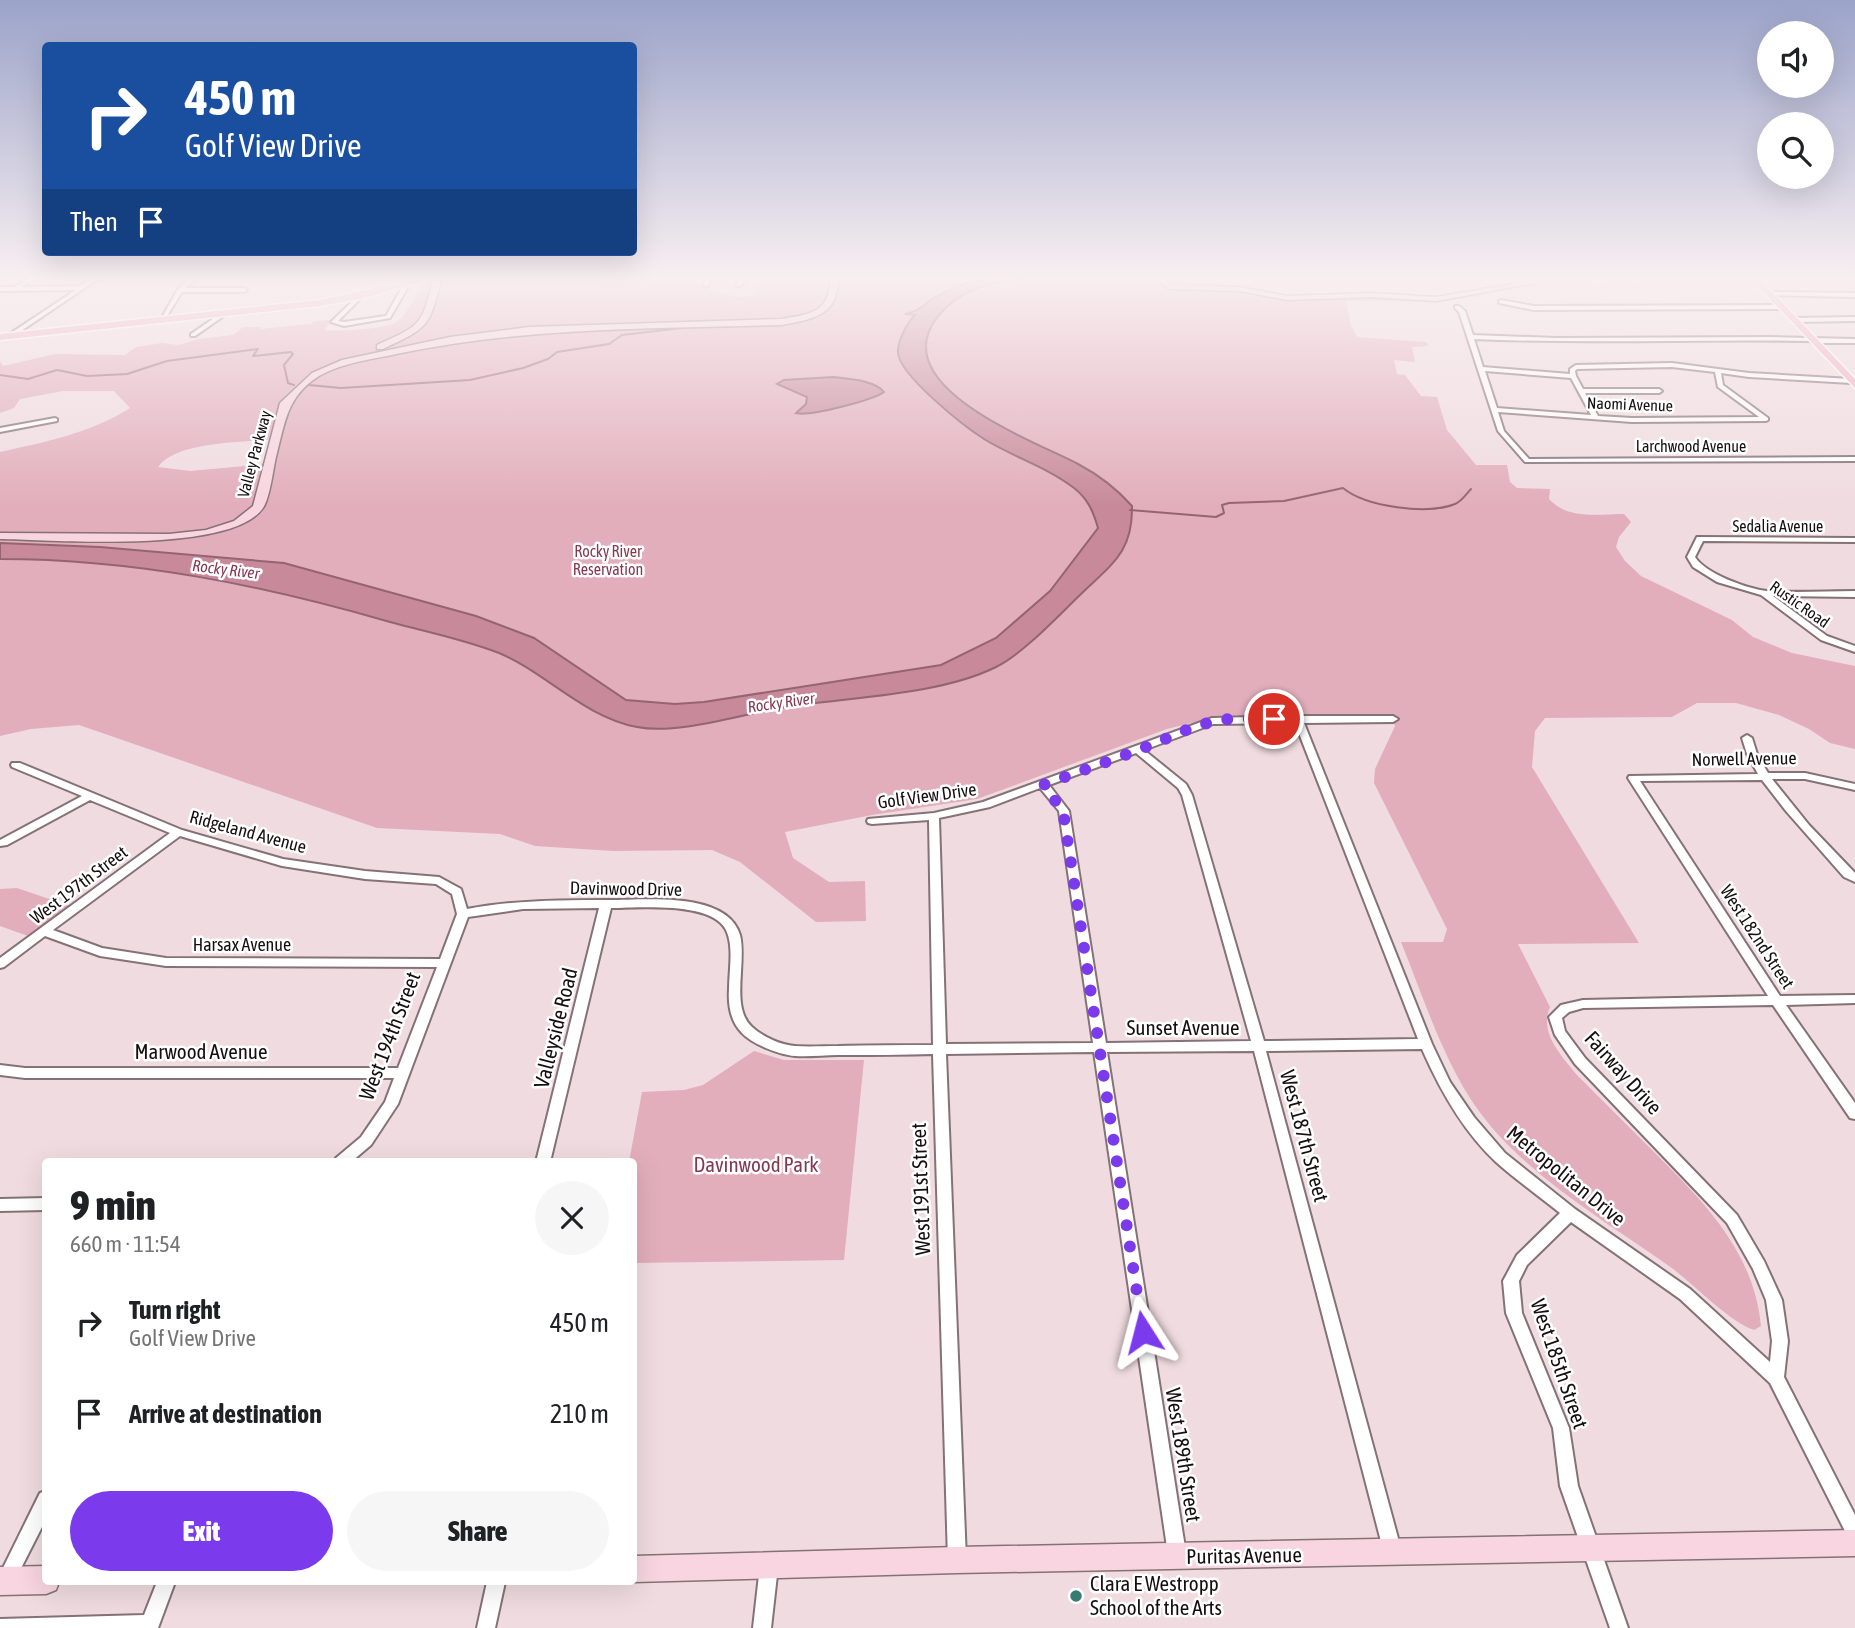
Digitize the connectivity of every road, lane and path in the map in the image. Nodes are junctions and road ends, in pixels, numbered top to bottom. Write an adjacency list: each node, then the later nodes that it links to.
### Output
1 (383, 353): 15 (street, Valley Parkway)
2 (1476, 353): 4 (street)
3 (1825, 353): 7 (main road)
4 (1481, 369): 6 (street); 10 (street)
5 (1718, 371): 6 (street); 7 (street); 11 (street, Naomi Avenue)
6 (1573, 376): 8 (street)
7 (1852, 379)
8 (1583, 391): 9 (street); 11 (street)
9 (1659, 391)
10 (1494, 410): 11 (street, Naomi Avenue); 14 (street, Larchwood Avenue)
11 (1596, 418)
12 (55, 420): 13 (street)
13 (0, 429)
14 (1855, 459)
15 (0, 536)
16 (1700, 540): 17 (street, Sedalia Avenue); 18 (street, Rustic Road)
17 (1855, 540)
18 (1764, 593): 19 (street); 20 (street, Rustic Road)
19 (1855, 594)
20 (1855, 649)
21 (1298, 719): 22 (street, Golf View Drive); 24 (street, Golf View Drive); 43 (street, Metropolitan Drive)
22 (1393, 719)
23 (1747, 738): 26 (street)
24 (1139, 750): 28 (street, Golf View Drive); 45 (street, West 187th Street)
25 (16, 765): 30 (street, Ridgeland Avenue)
26 (1764, 775): 27 (street, Norwell Avenue); 29 (street, Norwell Avenue); 35 (street)
27 (1633, 778): 42 (street, West 182nd Street)
28 (1043, 785): 31 (street, Golf View Drive); 44 (street, West 189th Street)
29 (1855, 787)
30 (91, 795): 33 (street, Ridgeland Avenue); 34 (street)
31 (934, 816): 32 (street, Golf View Drive); 46 (street, West 191st Street)
32 (872, 821)
33 (178, 832): 37 (street, Ridgeland Avenue); 38 (street, West 197th Street)
34 (3, 843)
35 (1855, 878)
36 (606, 904): 37 (street, Davinwood Drive); 46 (street, Davinwood Drive); 51 (street, Valleyside Road)
37 (463, 914): 39 (street, West 194th Street)
38 (46, 932): 39 (street, Harsax Avenue); 40 (street, West 197th Street)
39 (442, 963): 48 (street, West 194th Street)
40 (0, 964)
41 (1855, 999): 42 (street, Fairway Drive)
42 (1777, 1000): 49 (street, West 182nd Street); 55 (street, Fairway Drive)
43 (1426, 1044): 45 (street, Sunset Avenue); 54 (street, Metropolitan Drive)
44 (1098, 1047): 45 (street, Sunset Avenue); 46 (street, Sunset Avenue); 61 (street, West 189th Street)
45 (1259, 1047): 60 (street, West 187th Street)
46 (939, 1048): 62 (street, West 191st Street)
47 (0, 1070): 48 (street, Marwood Avenue)
48 (402, 1073): 50 (street, West 194th Street)
49 (1855, 1114)
50 (346, 1158)
51 (544, 1158)
52 (0, 1205): 53 (street)
53 (42, 1205)
54 (1570, 1213): 55 (street, Metropolitan Drive); 59 (street, West 185th Street)
55 (1776, 1378): 57 (street, Metropolitan Drive)
56 (42, 1507): 66 (street)
57 (1855, 1533)
58 (1855, 1543): 59 (street, Puritas Avenue)
59 (1591, 1550): 60 (street, Puritas Avenue); 73 (street, West 185th Street)
60 (1393, 1553): 61 (street, Puritas Avenue)
61 (1177, 1557): 62 (street, Puritas Avenue)
62 (957, 1560): 63 (street, Puritas Avenue)
63 (769, 1566): 64 (street, Puritas Avenue); 72 (street)
64 (637, 1569)
65 (42, 1580): 66 (street)
66 (3, 1581)
67 (165, 1585): 69 (street)
68 (495, 1585): 71 (street)
69 (149, 1626): 70 (street)
70 (0, 1628)
71 (486, 1628)
72 (762, 1628)
73 (1619, 1628)

